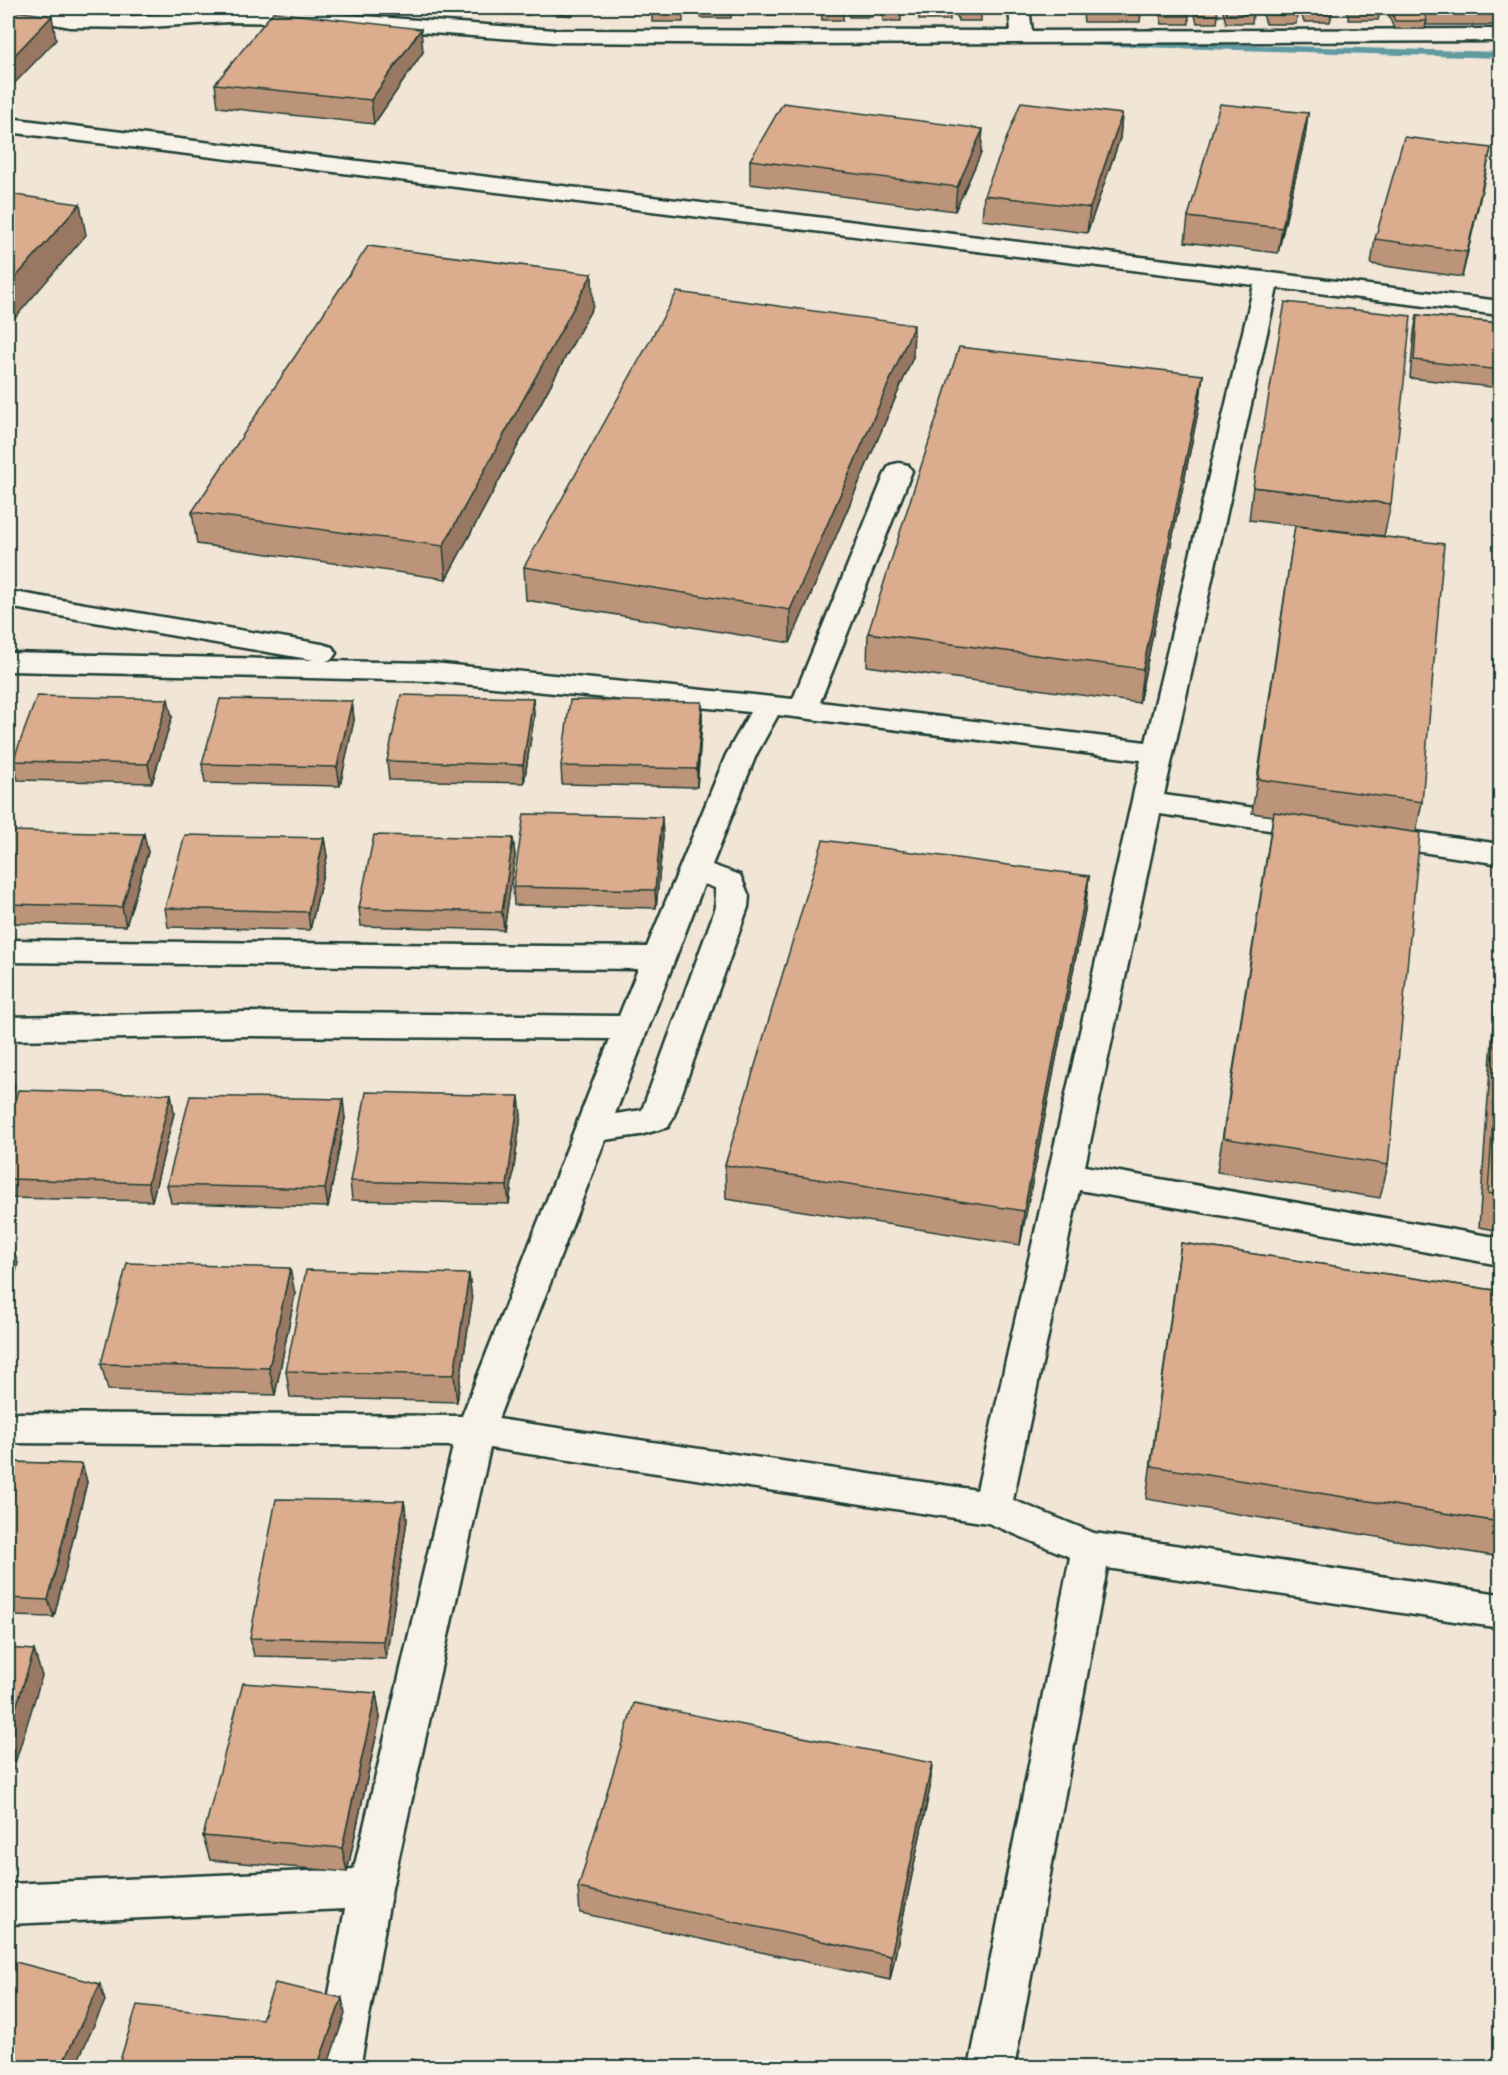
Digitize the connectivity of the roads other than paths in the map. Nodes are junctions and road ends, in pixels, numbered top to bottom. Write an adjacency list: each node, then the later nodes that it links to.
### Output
1 (1019, 8): 4 (street)
2 (8, 9): 4 (street)
3 (1500, 35): 4 (street)
4 (1022, 36)
5 (8, 124): 6 (street)
6 (1267, 279): 7 (street); 14 (street)
7 (1500, 308)
8 (899, 471): 13 (street)
9 (8, 599): 11 (street)
10 (8, 662): 11 (street)
11 (433, 672): 12 (street)
12 (768, 705): 13 (street); 17 (street)
13 (803, 710): 14 (street)
14 (1158, 753): 15 (street)
15 (1147, 802): 16 (street); 23 (street)
16 (1500, 854)
17 (694, 870): 19 (street); 22 (street)
18 (8, 951): 19 (street)
19 (658, 958): 21 (street)
20 (8, 1028): 21 (street)
21 (632, 1028): 22 (street)
22 (593, 1129): 26 (street)
23 (1065, 1175): 24 (street); 27 (street)
24 (1500, 1252)
25 (8, 1428): 26 (street)
26 (475, 1431): 27 (street); 30 (street)
27 (992, 1508): 28 (street)
28 (1091, 1549): 29 (street); 33 (street)
29 (1500, 1611)
30 (371, 1888): 31 (street); 32 (street)
31 (8, 1904)
32 (338, 2067)
33 (991, 2067)

